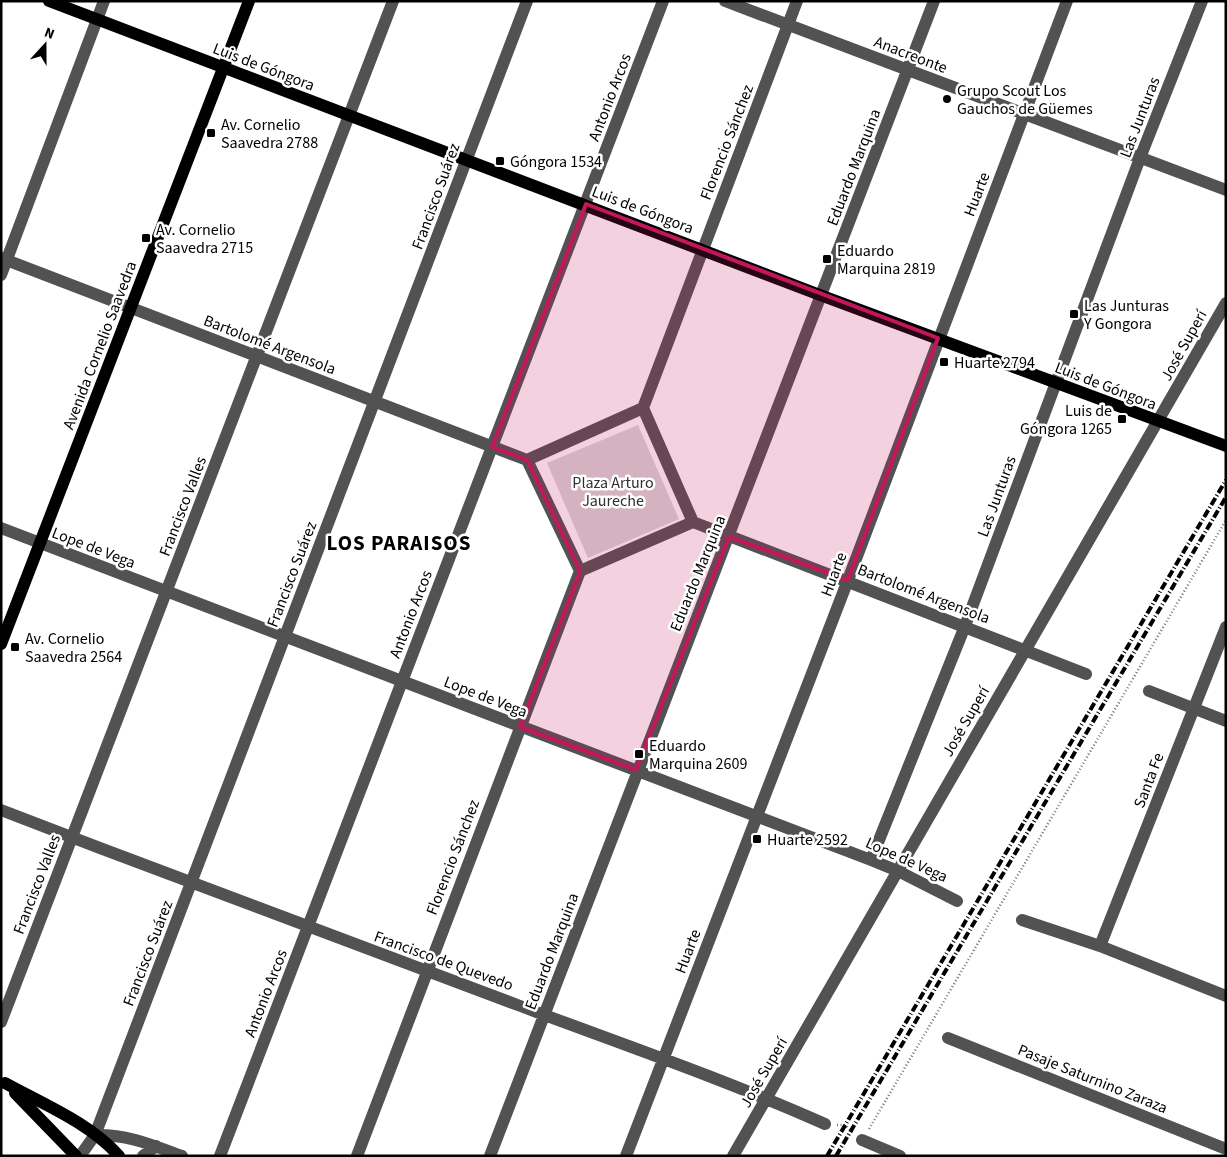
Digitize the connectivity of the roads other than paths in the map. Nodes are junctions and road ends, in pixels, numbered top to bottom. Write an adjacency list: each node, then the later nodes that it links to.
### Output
1 (49, 1): 12 (main road, Luis de Góngora)
2 (104, 1): 12 (street)
3 (249, 1): 14 (main road, Avenida Cornelio Saavedra)
4 (394, 1): 17 (street, Francisco Valles)
5 (527, 1): 19 (street, Francisco Suárez)
6 (663, 1): 21 (street, Antonio Arcos)
7 (725, 1): 13 (street, Anacreonte)
8 (797, 1): 13 (street, Florencio Sánchez)
9 (934, 1): 15 (street, Eduardo Marquina)
10 (1067, 1): 16 (street, Huarte)
11 (1202, 1): 18 (street, Las Junturas)
12 (97, 20): 14 (main road, Luis de Góngora); 23 (street)
13 (788, 25): 15 (street, Anacreonte); 22 (street, Florencio Sánchez)
14 (223, 68): 17 (main road, Luis de Góngora); 27 (main road, Avenida Cornelio Saavedra)
15 (908, 70): 16 (street, Anacreonte); 25 (street, Eduardo Marquina)
16 (1024, 114): 18 (street, Anacreonte); 28 (street, Huarte)
17 (349, 115): 19 (main road, Luis de Góngora); 29 (street, Francisco Valles)
18 (1140, 158): 20 (street, Anacreonte); 30 (street, Las Junturas)
19 (465, 161): 21 (main road, Luis de Góngora); 31 (street, Francisco Suárez)
20 (1226, 190)
21 (586, 204): 22 (main road, Luis de Góngora); 35 (street, Antonio Arcos)
22 (702, 250): 25 (main road, Luis de Góngora); 32 (street, Florencio Sánchez)
23 (4, 259): 24 (street); 27 (street, Bartolomé Argensola)
24 (1, 275)
25 (820, 295): 28 (main road, Luis de Góngora); 39 (street, Eduardo Marquina)
26 (1226, 303): 33 (street, José Superí)
27 (131, 308): 29 (street, Bartolomé Argensola); 40 (main road, Avenida Cornelio Saavedra)
28 (938, 338): 30 (main road, Luis de Góngora); 42 (street, Huarte)
29 (257, 356): 31 (street, Bartolomé Argensola); 43 (street, Francisco Valles)
30 (1055, 383): 33 (main road, Luis de Góngora); 44 (street, Las Junturas)
31 (376, 402): 35 (street, Bartolomé Argensola); 46 (street, Francisco Suárez)
32 (643, 408): 36 (street); 37 (street)
33 (1158, 422): 34 (main road, Luis de Góngora); 48 (street, José Superí)
34 (1226, 446)
35 (492, 447): 36 (street, Bartolomé Argensola); 50 (street, Antonio Arcos)
36 (527, 460): 41 (street)
37 (693, 522): 39 (street, Bartolomé Argensola); 41 (street)
38 (1, 528): 40 (street, Lope de Vega)
39 (729, 536): 42 (street, Bartolomé Argensola); 55 (street, Eduardo Marquina)
40 (40, 543): 43 (street, Lope de Vega); 47 (main road, Avenida Cornelio Saavedra)
41 (580, 571): 54 (street, Florencio Sánchez)
42 (848, 580): 44 (street, Bartolomé Argensola); 57 (street, Huarte)
43 (166, 592): 46 (street, Lope de Vega); 58 (street, Francisco Valles)
44 (965, 626): 48 (street, Bartolomé Argensola); 59 (street, Las Junturas)
45 (1226, 627): 52 (street, Santa Fe)
46 (283, 638): 50 (street, Lope de Vega); 61 (street, Francisco Suárez)
47 (1, 644)
48 (1025, 650): 49 (street, Bartolomé Argensola); 60 (street, José Superí)
49 (1086, 674)
50 (402, 681): 54 (street, Lope de Vega); 64 (street, Antonio Arcos)
51 (1149, 691): 52 (street)
52 (1194, 708): 53 (street); 65 (street, Santa Fe)
53 (1226, 720)
54 (520, 727): 55 (street, Lope de Vega); 66 (street, Florencio Sánchez)
55 (636, 770): 57 (street, Lope de Vega); 68 (street, Eduardo Marquina)
56 (1, 810): 58 (street, Francisco de Quevedo)
57 (757, 816): 59 (street, Lope de Vega); 71 (street, Huarte)
58 (71, 837): 61 (street, Francisco de Quevedo); 69 (street, Francisco Valles)
59 (871, 860): 60 (street, Lope de Vega)
60 (898, 871): 62 (street, Lope de Vega); 73 (street, José Superí)
61 (191, 883): 64 (street, Francisco de Quevedo); 75 (street, Francisco Suárez)
62 (957, 901)
63 (1022, 920): 65 (street)
64 (308, 927): 66 (street, Francisco de Quevedo); 84 (street, Antonio Arcos)
65 (1100, 946): 67 (street)
66 (426, 971): 68 (street, Francisco de Quevedo); 85 (street, Florencio Sánchez)
67 (1226, 996)
68 (544, 1015): 71 (street, Francisco de Quevedo); 86 (street, Eduardo Marquina)
69 (1, 1022)
70 (948, 1038): 78 (street, Pasaje Saturnino Zaraza)
71 (663, 1058): 73 (street, Francisco de Quevedo); 87 (street, Huarte)
72 (3, 1081): 75 (main road); 79 (main road)
73 (766, 1098): 74 (street, Francisco de Quevedo); 88 (street, José Superí)
74 (825, 1124)
75 (95, 1135): 77 (street); 80 (street, Francisco Suárez); 81 (main road)
76 (862, 1140): 89 (street)
77 (156, 1146): 82 (street); 83 (street)
78 (1226, 1149)
79 (76, 1156)
80 (80, 1156)
81 (119, 1156)
82 (143, 1156)
83 (182, 1156)
84 (220, 1156)
85 (357, 1156)
86 (490, 1156)
87 (626, 1156)
88 (733, 1156)
89 (900, 1156)

